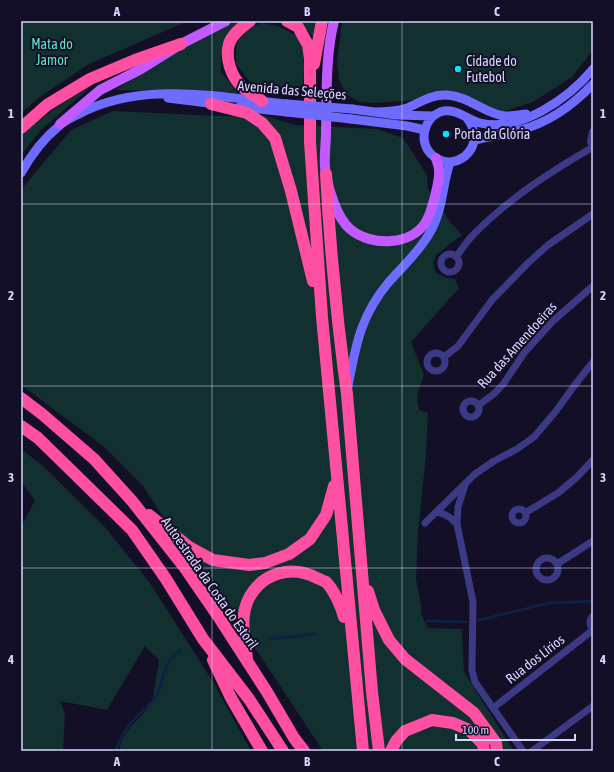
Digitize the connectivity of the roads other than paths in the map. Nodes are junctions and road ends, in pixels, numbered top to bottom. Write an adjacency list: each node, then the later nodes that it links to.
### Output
1 (226, 21): 6 (main road)
2 (250, 21): 11 (highway)
3 (287, 21): 8 (highway)
4 (322, 21): 8 (highway)
5 (334, 21): 27 (main road)
6 (181, 44): 18 (main road); 19 (highway)
7 (593, 69): 15 (main road, Avenida das Seleções)
8 (311, 81): 31 (highway)
9 (593, 84): 22 (main road)
10 (148, 96): 11 (main road, Avenida das Seleções); 12 (main road, Avenida das Seleções); 18 (main road, Avenida das Seleções)
11 (262, 101): 13 (main road, Avenida das Seleções)
12 (211, 104): 13 (main road, Avenida das Seleções); 31 (highway)
13 (287, 108): 14 (main road, Avenida das Seleções, bridge); 20 (main road, Avenida das Seleções, bridge)
14 (376, 112): 15 (main road); 16 (main road, Avenida das Seleções)
15 (536, 114): 17 (main road, Avenida das Seleções)
16 (433, 116): 17 (main road, Avenida das Seleções); 20 (main road)
17 (467, 118): 22 (main road)
18 (60, 124): 26 (main road, Avenida das Seleções)
19 (21, 128)
20 (425, 130): 24 (main road)
21 (593, 132): 23 (street)
22 (475, 140): 25 (main road)
23 (593, 147): 29 (street)
24 (436, 158): 25 (main road); 27 (main road)
25 (450, 162): 34 (main road)
26 (21, 173)
27 (326, 174): 34 (highway)
28 (593, 214): 32 (street)
29 (456, 256)
30 (593, 286): 36 (street, Rua das Amendoeiras)
31 (322, 317): 39 (highway)
32 (444, 357)
33 (593, 362): 40 (street)
34 (347, 394): 48 (highway)
35 (21, 398): 41 (highway, Autoestrada da Costa do Estoril)
36 (479, 405)
37 (21, 426): 51 (highway)
38 (593, 460): 43 (street)
39 (335, 461): 41 (highway); 52 (highway)
40 (465, 485): 42 (street); 45 (street)
41 (132, 501): 53 (highway, Autoestrada da Costa do Estoril)
42 (437, 512): 44 (street); 45 (street)
43 (525, 513)
44 (425, 523)
45 (457, 524): 55 (street)
46 (593, 541): 47 (street)
47 (558, 564)
48 (362, 575): 60 (highway); 63 (highway)
49 (593, 616): 50 (street)
50 (593, 630): 55 (street, Rua dos Lírios)
51 (203, 639): 56 (highway); 57 (highway)
52 (353, 652): 53 (highway); 59 (highway)
53 (248, 662): 58 (highway, Autoestrada da Costa do Estoril)
54 (593, 706): 65 (street)
55 (493, 708): 64 (street)
56 (262, 751)
57 (283, 751)
58 (304, 751)
59 (363, 751)
60 (379, 751)
61 (391, 751): 62 (highway)
62 (484, 751)
63 (497, 751)
64 (524, 751)
65 (532, 751)

